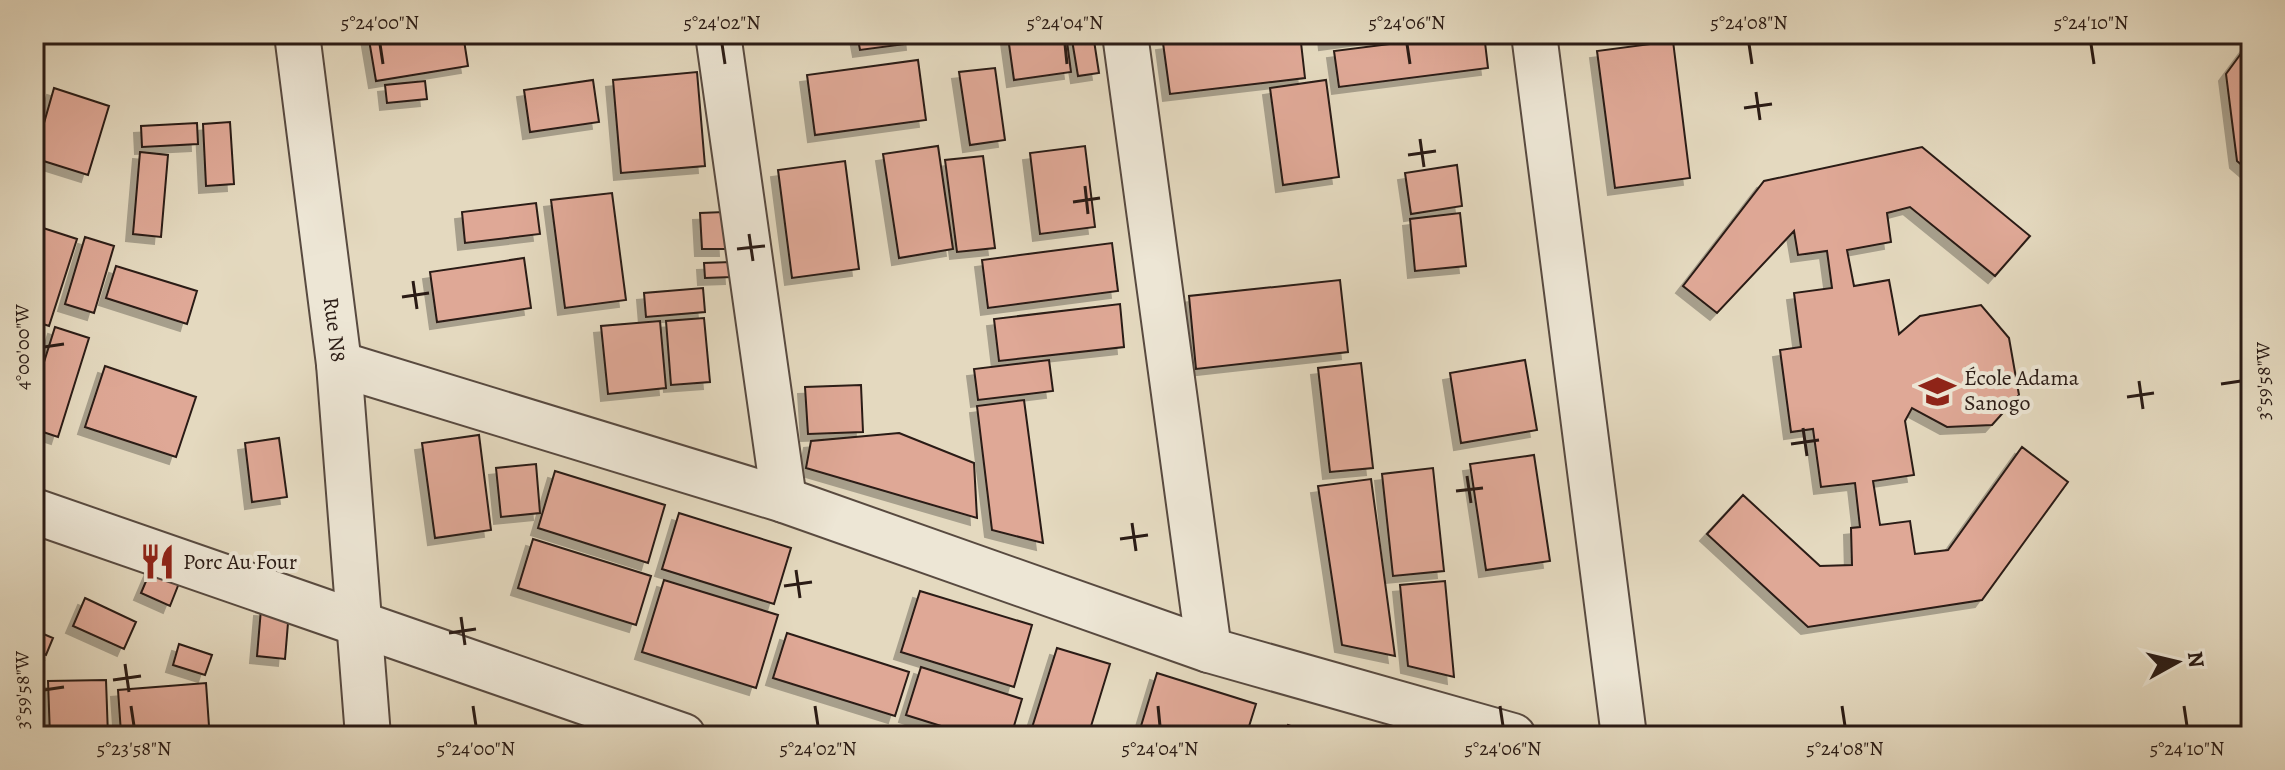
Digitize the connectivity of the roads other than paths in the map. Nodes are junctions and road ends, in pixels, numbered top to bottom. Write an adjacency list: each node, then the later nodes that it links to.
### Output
1 (297, 34): 5 (street, Rue N8)
2 (718, 34): 6 (street)
3 (1125, 34): 9 (street)
4 (1534, 34): 13 (street)
5 (339, 364): 6 (street); 8 (street, Rue N8)
6 (784, 500): 9 (street)
7 (34, 511): 8 (street)
8 (362, 626): 10 (street, Rue N8); 11 (street)
9 (1209, 650): 12 (street)
10 (368, 736)
11 (683, 736)
12 (1513, 736)
13 (1624, 736)

